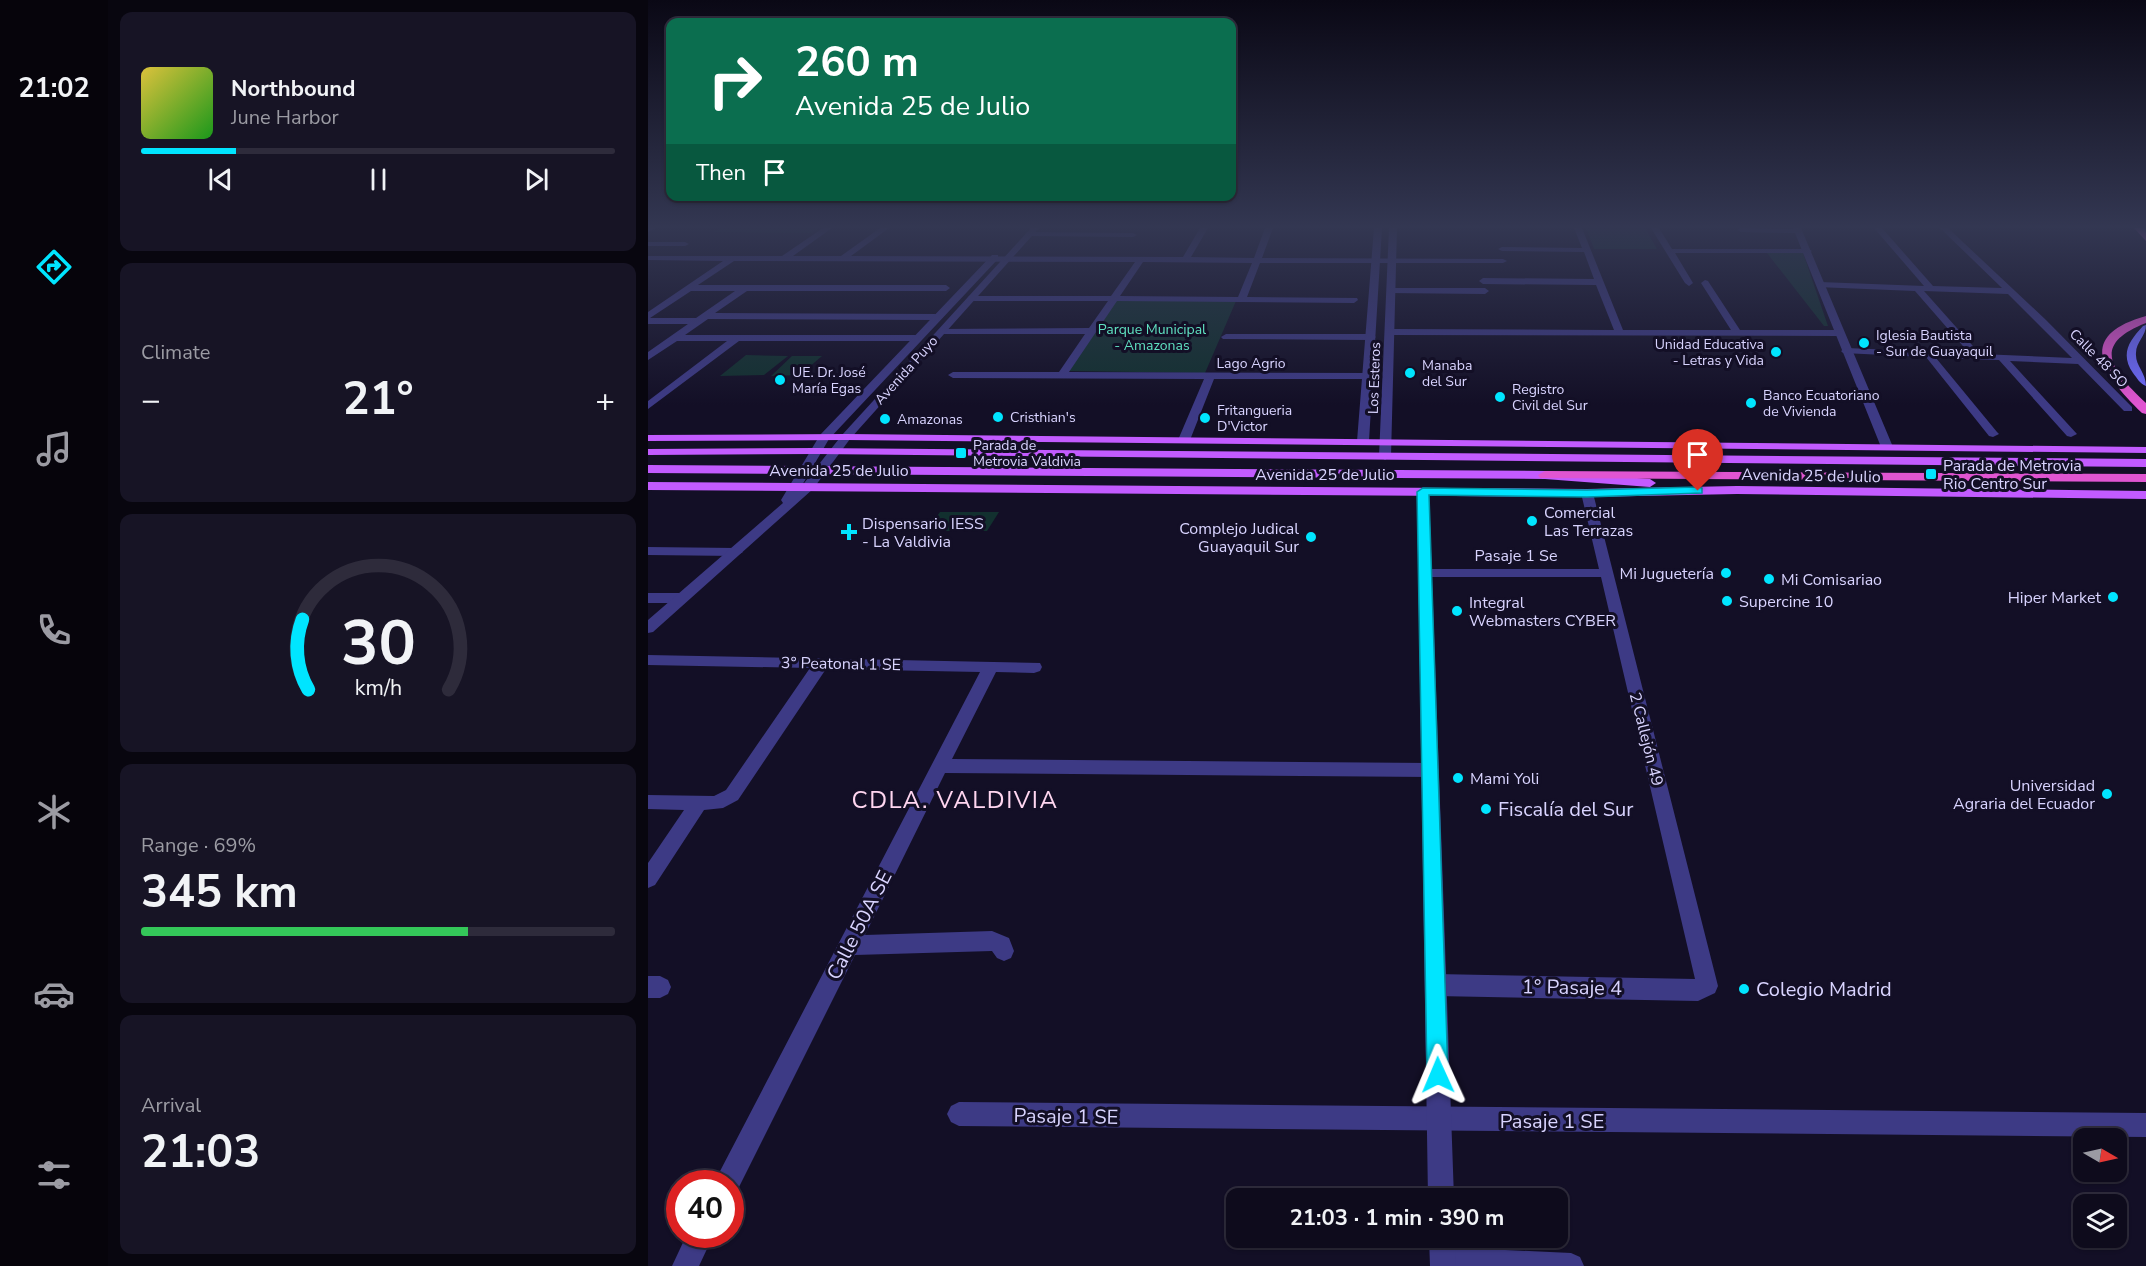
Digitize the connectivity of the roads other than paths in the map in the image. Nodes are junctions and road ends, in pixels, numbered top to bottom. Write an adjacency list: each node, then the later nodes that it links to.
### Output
1 (742, 287): 15 (street)
2 (746, 287): 30 (street)
3 (762, 287): 16 (street)
4 (966, 287): 29 (street, Avenida Puyo)
5 (982, 287): 22 (street, Avenida Puyo)
6 (1122, 287): 23 (street)
7 (1246, 287): 24 (street)
8 (1374, 287): 44 (street, Los Esteros)
9 (1391, 287): 19 (street, Los Esteros)
10 (1601, 287): 36 (street)
11 (1708, 287): 39 (street)
12 (1821, 287): 40 (street)
13 (1887, 287): 17 (street)
14 (2005, 287): 21 (street, Calle 48 SO)
15 (690, 288): 26 (street)
16 (946, 288)
17 (1917, 288): 18 (street); 50 (street)
18 (1931, 288): 21 (street)
19 (1391, 291): 20 (street); 38 (street, Los Esteros)
20 (1485, 291)
21 (2009, 291): 52 (street, Calle 48 SO)
22 (972, 298): 23 (street); 34 (street, Avenida Puyo)
23 (1115, 298): 24 (street); 35 (street)
24 (1242, 299): 25 (street)
25 (1354, 300)
26 (648, 316)
27 (791, 316): 28 (street); 30 (street); 46 (street)
28 (861, 316): 29 (street); 37 (street)
29 (938, 317): 43 (street, Avenida Puyo)
30 (702, 319): 32 (street); 42 (street)
31 (2146, 319): 60 (highway)
32 (648, 321)
33 (2146, 328): 57 (main road)
34 (942, 330): 35 (street); 64 (street, Avenida Puyo)
35 (1092, 331): 54 (street)
36 (1619, 331): 38 (street); 39 (street)
37 (844, 332)
38 (1390, 332): 69 (street, Los Esteros)
39 (1737, 332): 40 (street)
40 (1839, 333): 47 (street)
41 (1226, 337): 44 (street)
42 (675, 338): 45 (street); 49 (street)
43 (918, 338): 46 (street); 63 (street, Avenida Puyo)
44 (1371, 338): 56 (street, Los Esteros)
45 (736, 339): 46 (street); 58 (street)
46 (763, 339)
47 (1846, 351): 48 (street); 71 (street)
48 (1929, 355): 50 (street); 61 (street)
49 (648, 357)
50 (1978, 357): 51 (street)
51 (2002, 358): 52 (street); 62 (street)
52 (2081, 361): 59 (street, Calle 48 SO)
53 (953, 375): 54 (street, Lago Agrio)
54 (1062, 375): 55 (street, Lago Agrio)
55 (1210, 376): 56 (street, Lago Agrio); 66 (street)
56 (1368, 376): 68 (street, Los Esteros)
57 (2146, 382)
58 (648, 406)
59 (2128, 409)
60 (2146, 410)
61 (1993, 434)
62 (2071, 434)
63 (824, 437): 64 (main road, Avenida 25 de Julio); 65 (main road, Avenida 25 de Julio); 74 (street, Avenida Puyo)
64 (846, 437): 66 (main road, Avenida 25 de Julio); 76 (street, Avenida Puyo)
65 (648, 438)
66 (1184, 440): 67 (main road, Avenida 25 de Julio)
67 (1297, 441): 68 (main road, Avenida 25 de Julio); 77 (main road)
68 (1364, 441): 69 (main road, Avenida 25 de Julio)
69 (1386, 442): 70 (main road, Avenida 25 de Julio); 77 (street, Los Esteros)
70 (1690, 445): 71 (main road, Avenida 25 de Julio); 78 (main road)
71 (1887, 447): 73 (main road, Avenida 25 de Julio)
72 (2146, 448): 73 (main road, Avenida 25 de Julio)
73 (1971, 449): 79 (main road)
74 (816, 451): 75 (main road, Avenida 25 de Julio); 76 (main road, Avenida 25 de Julio); 81 (street, Avenida Puyo)
75 (648, 452)
76 (835, 452): 77 (main road, Avenida 25 de Julio); 82 (street, Avenida Puyo)
77 (1382, 456): 78 (main road, Avenida 25 de Julio); 83 (main road)
78 (1555, 458): 79 (main road, Avenida 25 de Julio)
79 (2146, 462)
80 (648, 469): 81 (main road, Avenida 25 de Julio)
81 (805, 470): 82 (main road, Avenida 25 de Julio); 88 (street, Avenida Puyo)
82 (822, 470): 83 (main road, Avenida 25 de Julio); 89 (street, Avenida Puyo)
83 (1343, 474): 84 (main road, Avenida 25 de Julio)
84 (1480, 475): 85 (main road, Avenida 25 de Julio); 92 (main road)
85 (1545, 475): 86 (highway); 90 (main road, Avenida 25 de Julio)
86 (2146, 478)
87 (648, 486): 88 (main road, Avenida 25 de Julio)
88 (795, 486): 89 (main road, Avenida 25 de Julio); 97 (street, Avenida Puyo)
89 (809, 486): 92 (main road, Avenida 25 de Julio); 97 (street, Avenida Puyo)
90 (1737, 490): 94 (main road, Avenida 25 de Julio); 95 (main road, Avenida 25 de Julio)
91 (2146, 490): 95 (main road)
92 (1335, 491): 93 (main road, Avenida 25 de Julio)
93 (1423, 492): 94 (main road, Avenida 25 de Julio); 100 (street)
94 (1587, 493): 101 (street, 2 Callejón 49)
95 (2113, 495): 96 (main road, Avenida 25 de Julio)
96 (2146, 495)
97 (780, 513): 99 (street, Avenida Puyo)
98 (648, 551): 99 (street)
99 (736, 552): 103 (street, Avenida Puyo)
100 (1425, 573): 101 (street, Pasaje 1 Se); 110 (street)
101 (1607, 573): 117 (street, 2 Callejón 49)
102 (648, 598): 103 (street)
103 (683, 598): 104 (street, Avenida Puyo)
104 (648, 628)
105 (648, 660): 106 (street, 3° Peatonal 1 SE)
106 (822, 663): 107 (street, 3° Peatonal 1 SE); 112 (street)
107 (992, 666): 108 (street, 3° Peatonal 1 SE); 109 (street, Calle 50A SE)
108 (1035, 667)
109 (940, 766): 110 (street); 114 (street, Calle 50A SE)
110 (1430, 770): 116 (street)
111 (648, 802): 112 (street)
112 (699, 802): 113 (street)
113 (648, 879)
114 (849, 945): 115 (street); 121 (street, Calle 50A SE)
115 (1004, 951)
116 (1436, 985): 117 (street, 1° Pasaje 4); 119 (street)
117 (1707, 986)
118 (959, 1114): 119 (street, Pasaje 1 SE)
119 (1439, 1120): 120 (street, Pasaje 1 SE); 122 (street)
120 (2146, 1125)
121 (734, 1170)
122 (1441, 1188)
123 (694, 1248): 125 (street)
124 (1443, 1254): 126 (street)
125 (685, 1266)
126 (1571, 1266)

